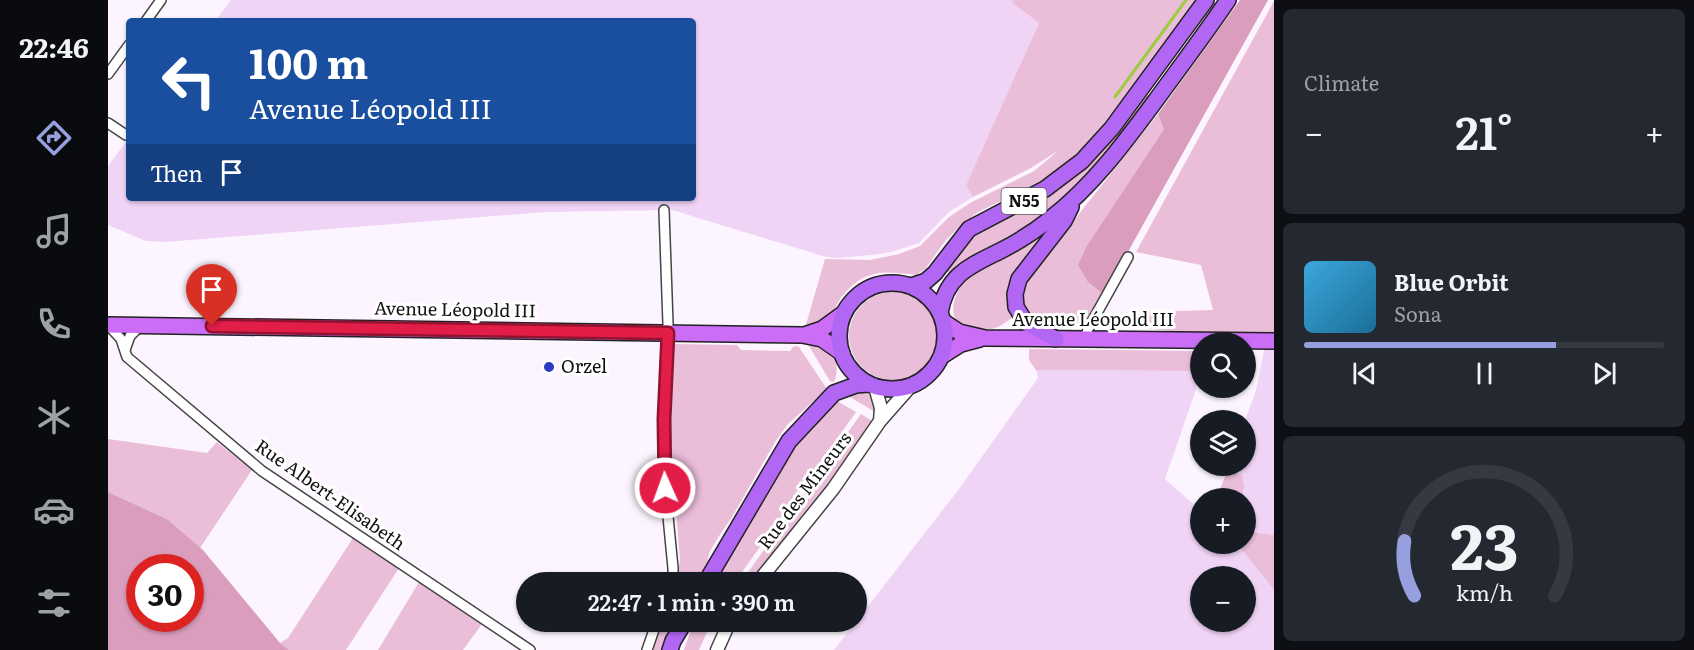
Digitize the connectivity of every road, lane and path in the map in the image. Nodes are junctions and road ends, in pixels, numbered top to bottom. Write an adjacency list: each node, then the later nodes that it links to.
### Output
1 (161, 0): 4 (street)
2 (1206, 0): 12 (highway, N55)
3 (1228, 0): 9 (highway, N55)
4 (148, 18)
5 (126, 49): 6 (street)
6 (108, 74)
7 (108, 123): 8 (street)
8 (126, 135)
9 (1074, 200): 14 (highway, N55); 20 (highway)
10 (664, 210): 17 (street)
11 (1128, 257): 21 (street)
12 (911, 286): 13 (highway); 14 (highway)
13 (844, 313): 18 (main road, Avenue Léopold III); 24 (highway)
14 (942, 317): 19 (main road, Avenue Léopold III); 25 (highway)
15 (108, 325): 16 (main road, Avenue Léopold III); 23 (street, Rue Albert-Elisabeth)
16 (141, 326): 17 (main road, Avenue Léopold III); 23 (street)
17 (668, 333): 18 (main road, Avenue Léopold III); 30 (street)
18 (802, 335): 24 (main road, Avenue Léopold III)
19 (984, 338): 20 (main road, Avenue Léopold III); 25 (main road, Avenue Léopold III)
20 (1056, 339): 21 (main road, Avenue Léopold III)
21 (1085, 340): 22 (main road, Avenue Léopold III)
22 (1274, 341)
23 (125, 350): 37 (street, Rue Albert-Elisabeth)
24 (843, 356): 26 (highway); 28 (highway)
25 (942, 356): 27 (highway)
26 (872, 386): 27 (highway); 28 (highway); 29 (street)
27 (910, 387): 29 (street, Rue des Mineurs)
28 (834, 393): 31 (highway)
29 (880, 421): 32 (street, Rue des Mineurs)
30 (673, 572)
31 (712, 572)
32 (766, 572)
33 (653, 632): 38 (street)
34 (680, 632): 39 (highway)
35 (683, 632): 40 (highway)
36 (725, 632): 41 (street)
37 (530, 650)
38 (647, 650)
39 (670, 650)
40 (679, 650)
41 (717, 650)

